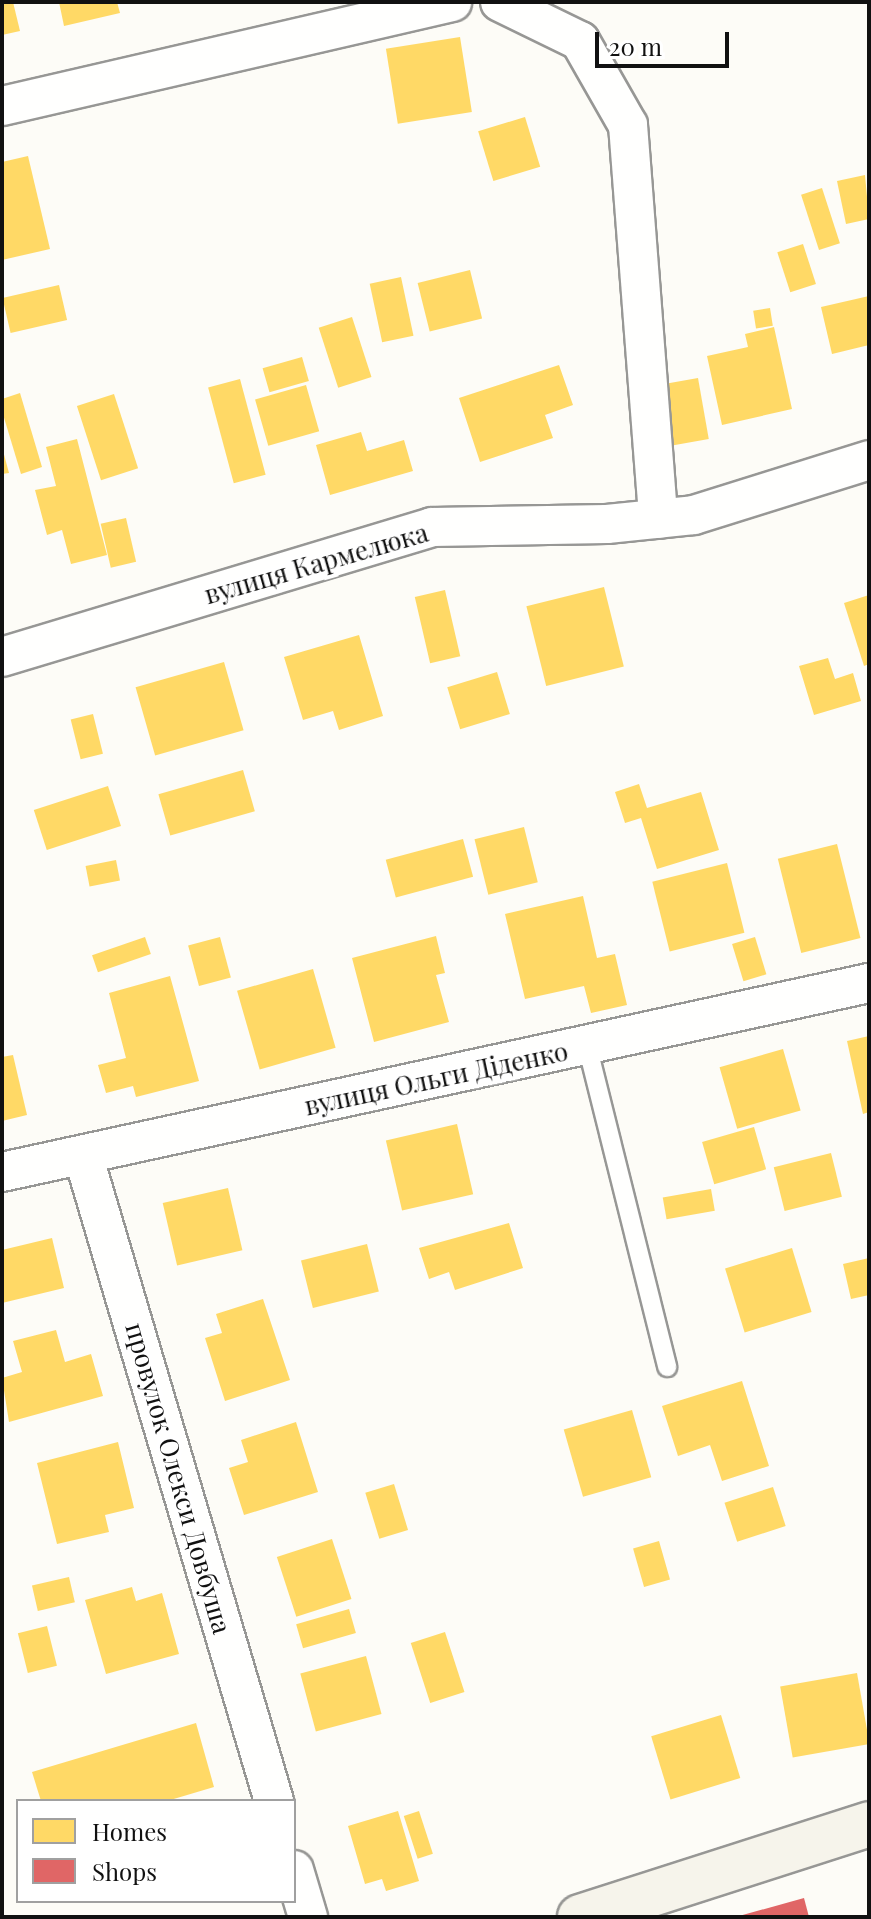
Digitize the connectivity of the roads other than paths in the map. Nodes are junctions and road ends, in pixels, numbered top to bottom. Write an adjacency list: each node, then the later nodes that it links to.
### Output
1 (452, 2): 3 (street)
2 (500, 2): 5 (street)
3 (2, 106)
4 (869, 460): 5 (street, вулиця Кармелюка)
5 (658, 519): 6 (street, вулиця Кармелюка)
6 (2, 657)
7 (869, 983): 8 (street, вулиця Ольги Діденко)
8 (587, 1045): 9 (street, вулиця Ольги Діденко); 11 (lane)
9 (83, 1155): 10 (street, вулиця Ольги Діденко); 12 (street, провулок Олекси Довбуша)
10 (2, 1172)
11 (667, 1367)
12 (273, 1799)
13 (869, 1824): 16 (main road)
14 (296, 1877): 15 (street)
15 (308, 1917)
16 (580, 1917)

